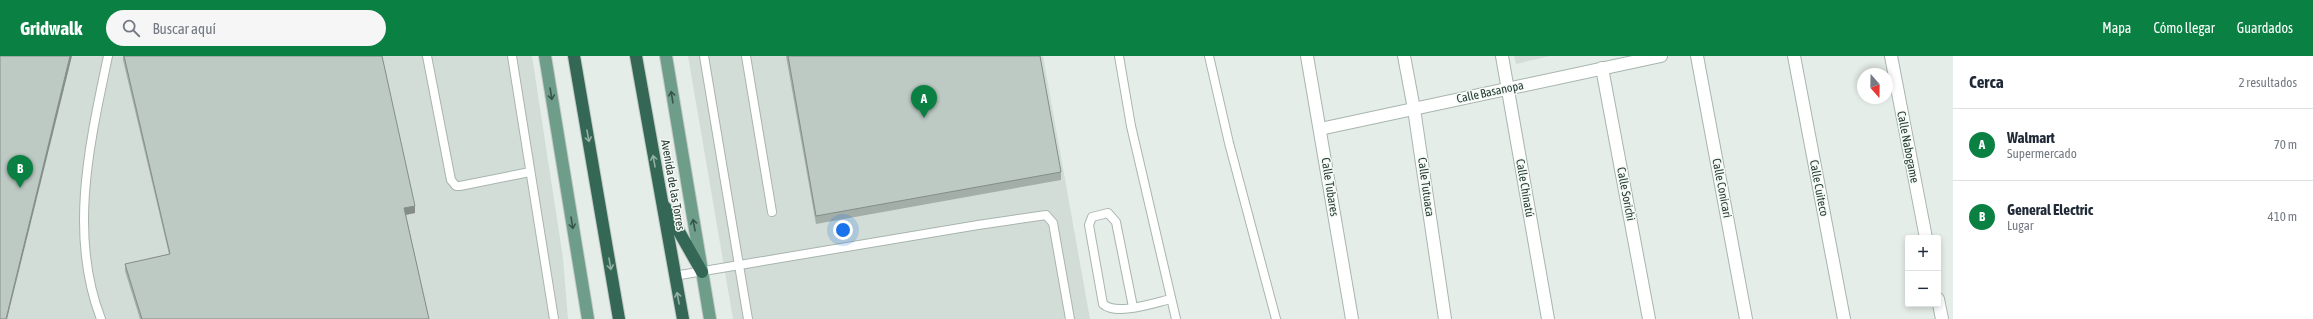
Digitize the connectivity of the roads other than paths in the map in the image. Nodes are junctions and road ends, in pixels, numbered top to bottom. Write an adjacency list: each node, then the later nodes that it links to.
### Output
1 (108, 56): 33 (lane)
2 (427, 56): 23 (lane)
3 (512, 56): 23 (lane)
4 (545, 56): 35 (main road, one-way to 35)
5 (574, 56): 36 (highway, one-way to 36)
6 (666, 56): 28 (main road, Avenida de las Torres, one-way to 6)
7 (704, 56): 27 (lane)
8 (746, 56): 25 (lane)
9 (1119, 56): 30 (lane)
10 (1209, 56): 42 (lane)
11 (1307, 56): 22 (street, Calle Tubares)
12 (1404, 56): 21 (street, Calle Tutuaca)
13 (1502, 56): 20 (street, Calle Chinatú)
14 (1661, 56): 19 (street, Calle Basanopa)
15 (1697, 56): 47 (street, Calle Conicari)
16 (1794, 56): 48 (street, Calle Cuiteco)
17 (1891, 56): 26 (street, Calle Nabogame)
18 (637, 58): 24 (highway, Avenida de las Torres, one-way to 18)
19 (1602, 68): 20 (street, Calle Basanopa); 46 (street, Calle Sorichi)
20 (1508, 88): 21 (street, Calle Basanopa); 45 (street, Calle Chinatú)
21 (1414, 109): 22 (street, Calle Basanopa); 44 (street, Calle Tutuaca)
22 (1320, 129): 43 (street, Calle Tubares)
23 (530, 172): 34 (lane)
24 (661, 200): 28 (highway); 29 (highway, Avenida de las Torres)
25 (772, 212)
26 (1925, 235)
27 (740, 267): 28 (lane); 39 (lane); 40 (lane)
28 (702, 272): 29 (lane); 38 (main road, Avenida de las Torres)
29 (674, 276): 37 (highway, Avenida de las Torres, one-way to 29)
30 (1171, 300): 31 (lane); 41 (lane)
31 (1133, 307): 31 (lane)
32 (1940, 307): 49 (street)
33 (101, 319)
34 (554, 319)
35 (588, 319)
36 (619, 319)
37 (683, 319)
38 (710, 319)
39 (748, 319)
40 (1070, 319)
41 (1176, 319)
42 (1276, 319)
43 (1352, 319)
44 (1445, 319)
45 (1548, 319)
46 (1649, 319)
47 (1746, 319)
48 (1844, 319)
49 (1942, 319)

